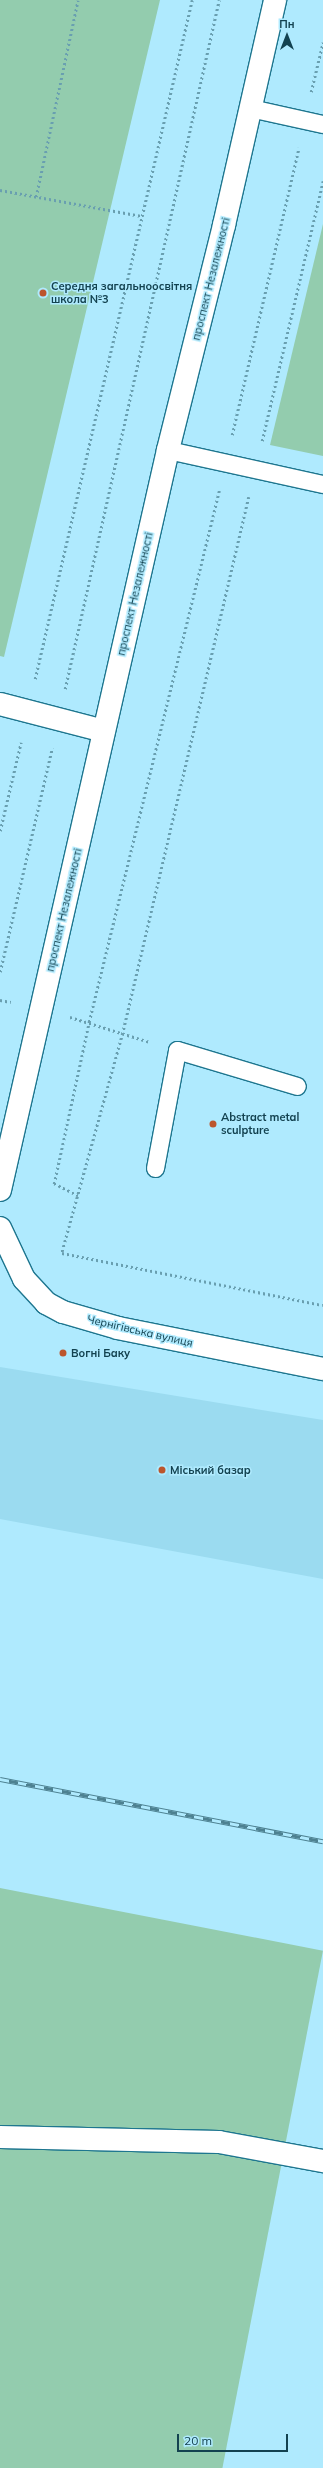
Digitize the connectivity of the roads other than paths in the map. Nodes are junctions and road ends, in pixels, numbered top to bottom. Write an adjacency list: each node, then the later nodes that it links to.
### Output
1 (275, 0): 2 (street, проспект Незалежності)
2 (250, 108): 3 (lane); 4 (street, проспект Незалежності)
3 (323, 124)
4 (168, 450): 5 (lane); 7 (street, проспект Незалежності)
5 (323, 484)
6 (0, 704): 7 (street)
7 (104, 731): 10 (street, проспект Незалежності)
8 (297, 1086): 9 (lane)
9 (155, 1168)
10 (0, 1190)
11 (0, 1228): 12 (street, Чернігівська вулиця)
12 (323, 1369)
13 (0, 2137): 14 (street)
14 (323, 2161)

